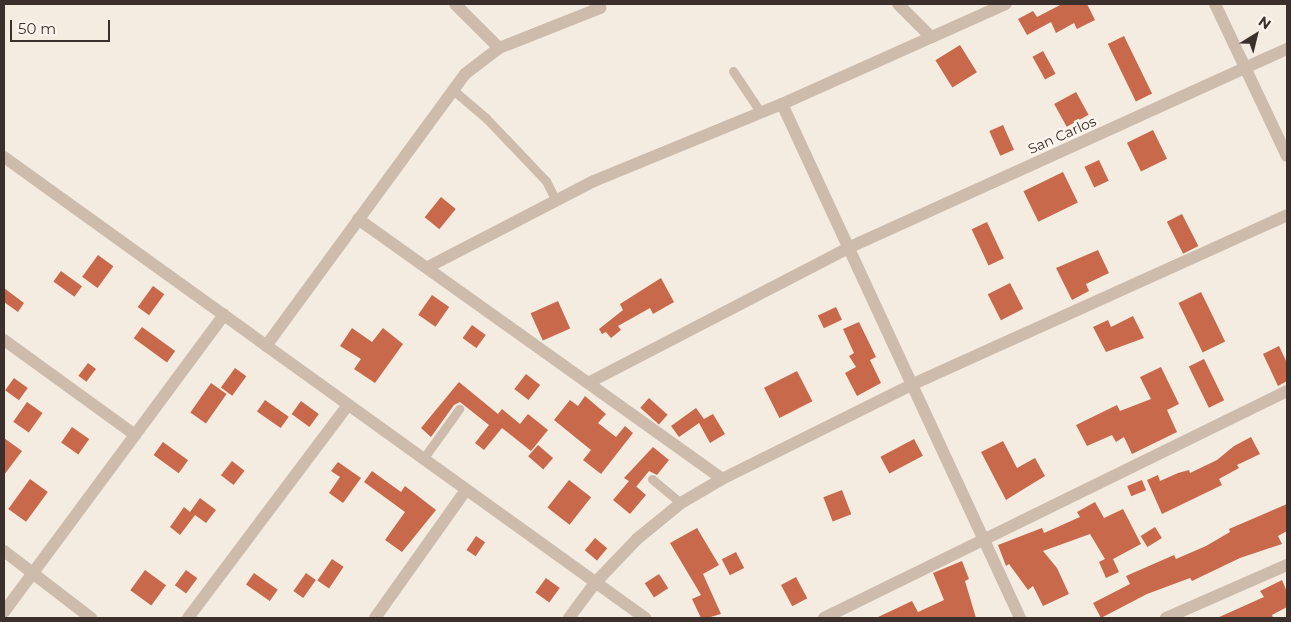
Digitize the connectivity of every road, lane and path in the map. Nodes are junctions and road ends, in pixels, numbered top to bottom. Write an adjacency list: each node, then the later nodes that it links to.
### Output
1 (456, 4): 7 (street)
2 (898, 4): 6 (street)
3 (1006, 4): 6 (street)
4 (1215, 4): 9 (street)
5 (601, 5): 7 (street)
6 (932, 37): 12 (street)
7 (499, 48): 11 (street)
8 (1287, 50): 9 (street, San Carlos)
9 (1244, 70): 14 (street); 19 (street, San Carlos)
10 (733, 71): 13 (lane)
11 (452, 89): 16 (lane); 18 (street)
12 (782, 104): 13 (street); 19 (street)
13 (761, 113): 16 (street)
14 (1287, 156)
15 (4, 157): 21 (street)
16 (556, 201): 20 (street)
17 (1287, 215): 25 (street)
18 (358, 219): 20 (street); 23 (street)
19 (848, 248): 24 (street, San Carlos); 25 (street)
20 (428, 267): 24 (street)
21 (224, 315): 23 (street); 29 (street)
22 (4, 340): 29 (street)
23 (266, 346): 27 (street)
24 (588, 383): 32 (street)
25 (911, 385): 32 (street); 35 (street)
26 (1287, 391): 35 (street)
27 (348, 405): 30 (street); 43 (street)
28 (459, 409): 30 (lane)
29 (134, 435): 38 (street)
30 (423, 459): 33 (street)
31 (652, 479): 34 (lane)
32 (722, 479): 34 (street)
33 (466, 490): 39 (street); 44 (street)
34 (681, 504): 39 (street)
35 (983, 538): 47 (street); 48 (street)
36 (4, 551): 38 (street)
37 (1287, 565): 41 (street)
38 (32, 573): 40 (street); 42 (street)
39 (595, 583): 45 (street); 46 (street)
40 (4, 612)
41 (1180, 615): 49 (street)
42 (91, 618)
43 (188, 618)
44 (375, 618)
45 (569, 618)
46 (645, 618)
47 (824, 618)
48 (1020, 618)
49 (1166, 618)

